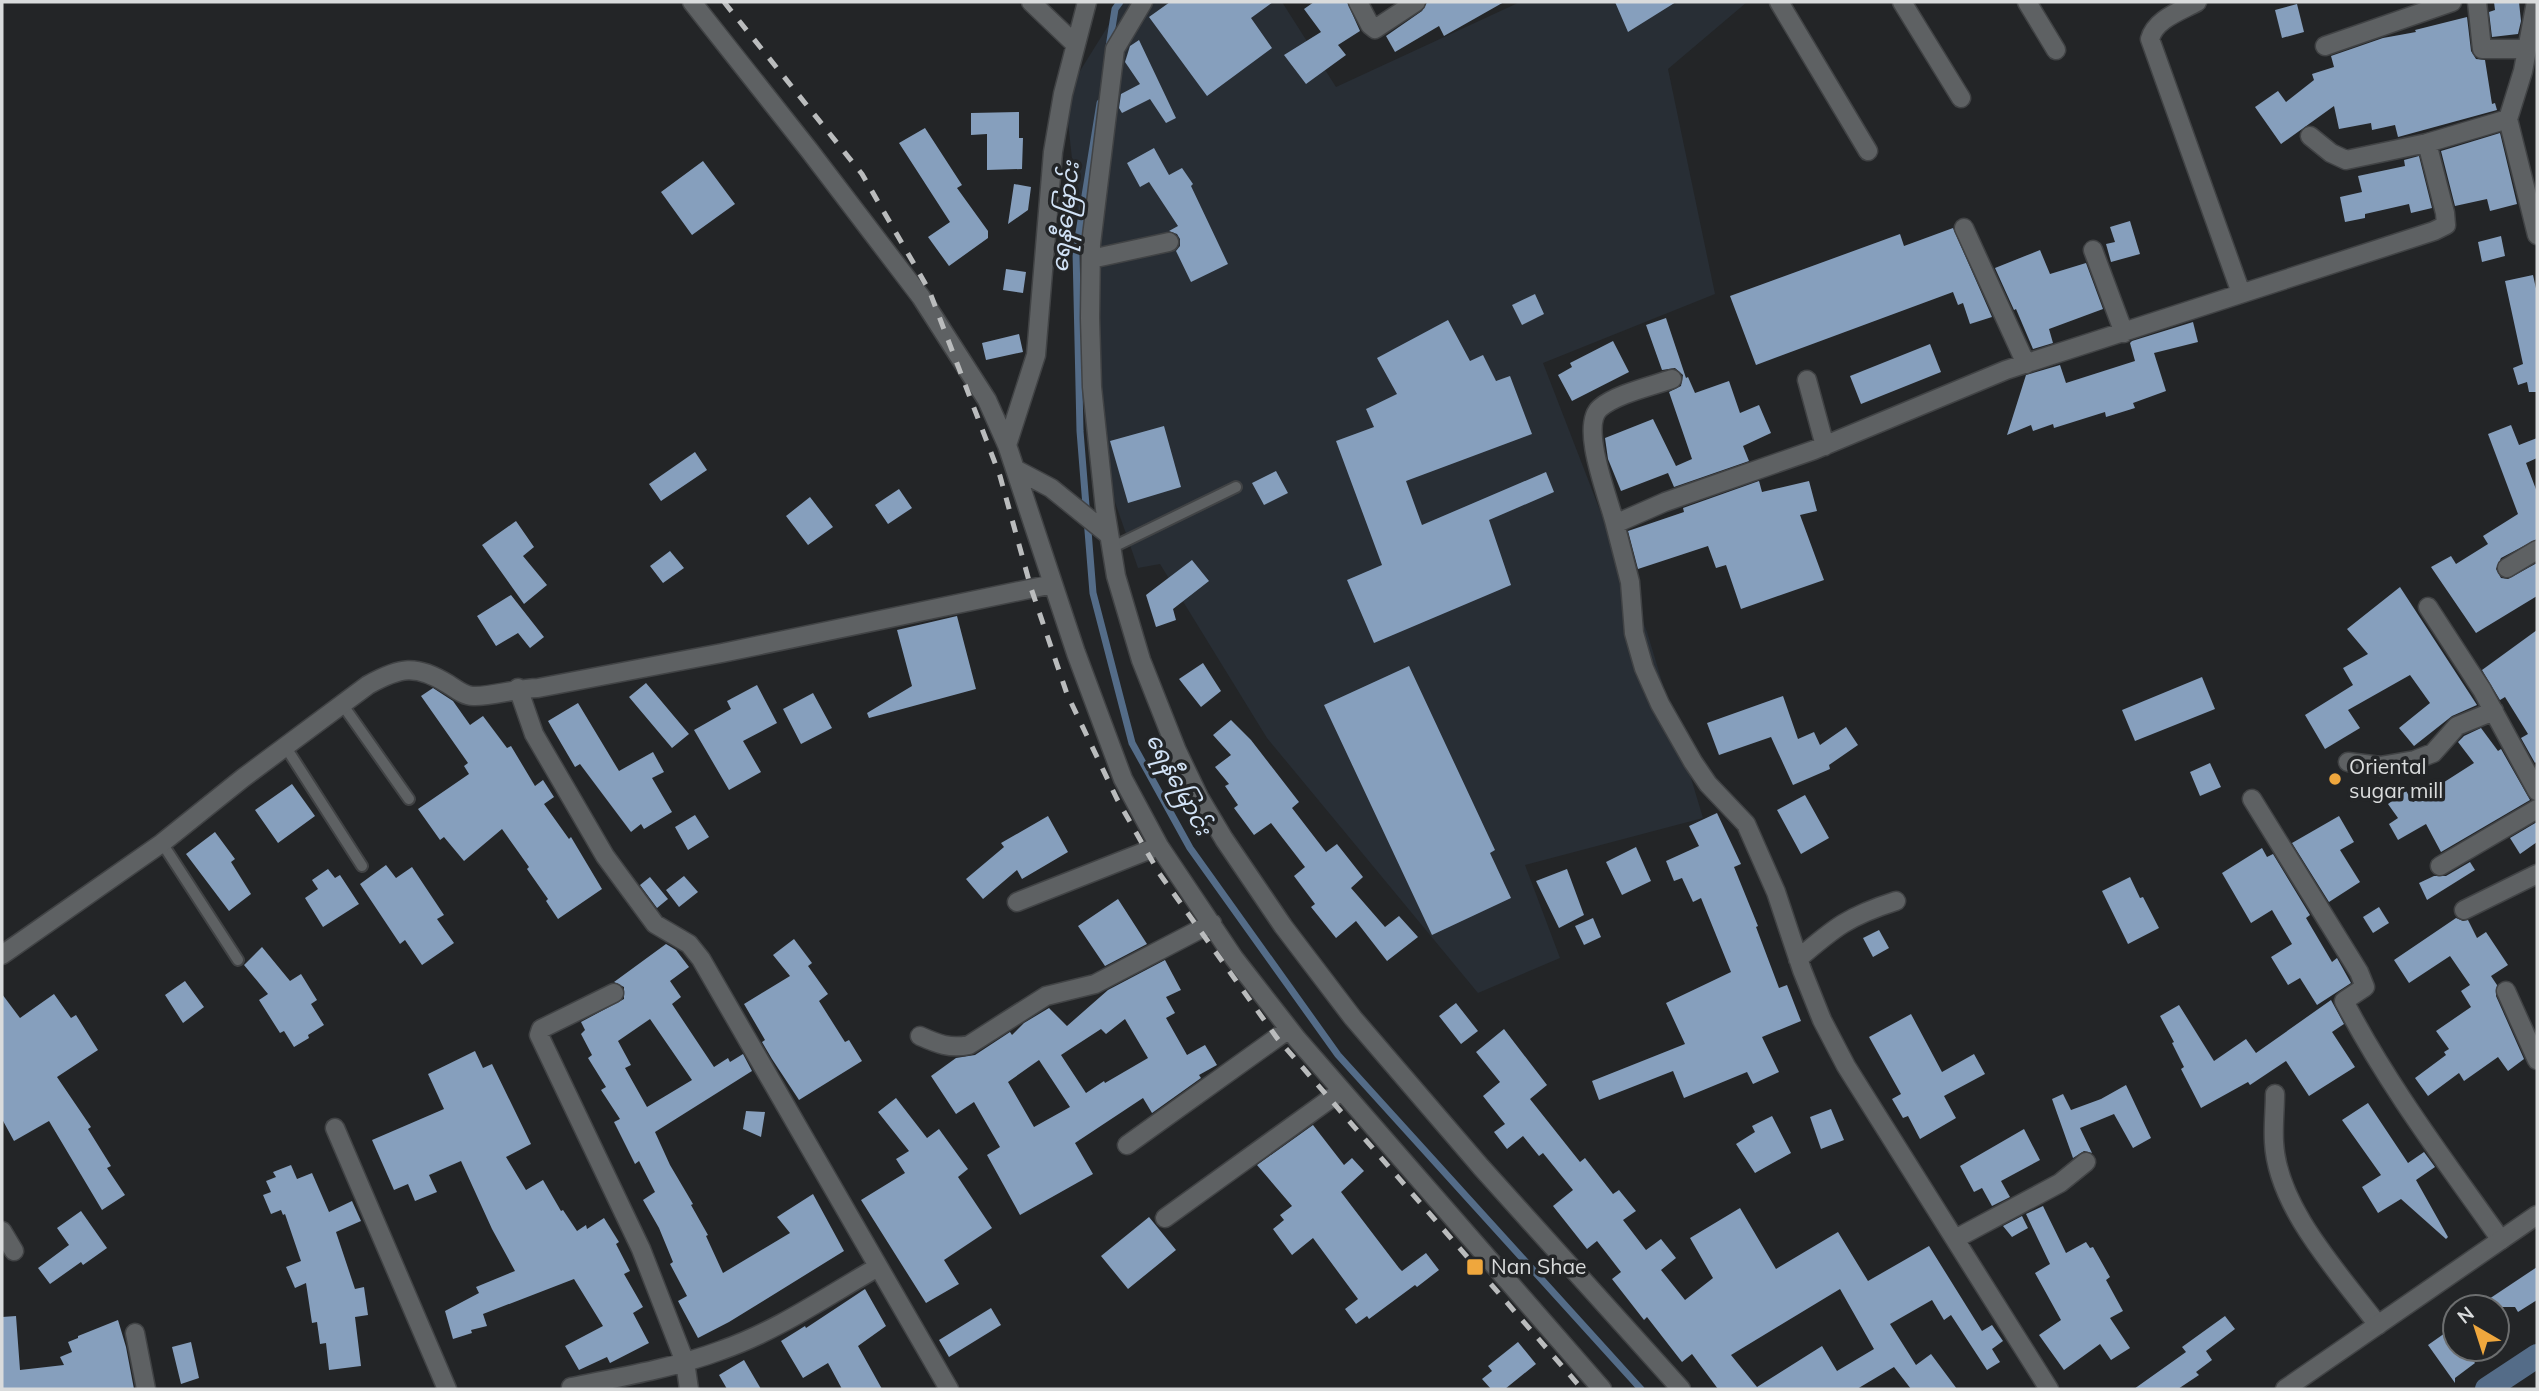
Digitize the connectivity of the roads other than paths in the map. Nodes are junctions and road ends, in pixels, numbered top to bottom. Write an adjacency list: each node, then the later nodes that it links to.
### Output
1 (692, 2): 33 (street)
2 (1031, 2): 14 (street)
3 (1087, 2): 14 (street)
4 (1143, 2): 27 (street)
5 (1358, 2): 6 (street)
6 (1416, 2)
7 (1779, 2): 22 (street)
8 (1902, 2): 18 (street)
9 (2027, 2): 17 (street)
10 (2197, 2): 28 (street)
11 (2452, 2): 15 (street)
12 (2477, 2): 16 (street)
13 (2536, 2): 16 (street)
14 (1075, 44): 33 (street)
15 (2325, 46)
16 (2527, 49): 19 (street)
17 (2056, 50)
18 (1961, 98)
19 (2508, 119): 21 (street); 24 (street)
20 (2310, 136): 21 (street)
21 (2427, 143): 28 (street)
22 (1868, 151)
23 (1964, 228): 30 (street)
24 (2537, 235)
25 (1169, 242): 27 (street)
26 (2093, 250): 29 (street)
27 (1091, 259): 38 (street)
28 (2241, 293): 29 (street)
29 (2124, 333): 30 (street)
30 (2026, 364): 34 (street)
31 (1672, 379): 37 (street)
32 (1807, 380): 34 (street)
33 (1007, 445): 35 (street)
34 (1825, 446): 37 (street)
35 (1019, 471): 38 (street); 41 (street)
36 (1236, 486): 38 (lane)
37 (1615, 524): 62 (street)
38 (1110, 542): 90 (street)
39 (2537, 551): 40 (street)
40 (2507, 568)
41 (1053, 584): 43 (street); 53 (street)
42 (2428, 607): 45 (street)
43 (518, 688): 44 (street); 80 (street)
44 (342, 704): 46 (street); 49 (lane)
45 (2494, 711): 47 (street); 48 (street)
46 (285, 746): 52 (street); 54 (lane)
47 (2348, 762)
48 (2537, 791)
49 (409, 799)
50 (2252, 799): 78 (street)
51 (2537, 809): 55 (street)
52 (162, 844): 61 (street); 63 (lane)
53 (1159, 846): 58 (street); 60 (street)
54 (362, 866)
55 (2440, 866)
56 (2537, 874): 59 (street)
57 (1896, 901): 62 (street)
58 (1017, 902)
59 (2464, 910)
60 (1212, 923): 66 (street); 67 (street)
61 (2, 956)
62 (1798, 959): 77 (street)
63 (238, 960)
64 (2506, 991): 68 (street)
65 (614, 993): 83 (street)
66 (1289, 1029): 69 (street); 72 (street)
67 (920, 1036)
68 (2537, 1060)
69 (1341, 1091): 75 (street); 89 (street)
70 (2275, 1094): 81 (street)
71 (335, 1128): 86 (street)
72 (1127, 1144)
73 (2086, 1162): 77 (street)
74 (2537, 1216): 78 (street)
75 (1164, 1219)
76 (2, 1231): 79 (street)
77 (1955, 1239): 91 (street)
78 (2501, 1240): 81 (street)
79 (14, 1251)
80 (878, 1267): 83 (street); 88 (street)
81 (2378, 1325): 92 (street)
82 (135, 1333): 85 (street)
83 (685, 1362): 84 (street); 87 (street)
84 (571, 1387)
85 (146, 1389)
86 (447, 1389)
87 (689, 1389)
88 (948, 1389)
89 (1602, 1389)
90 (1681, 1389)
91 (2049, 1389)
92 (2285, 1389)

